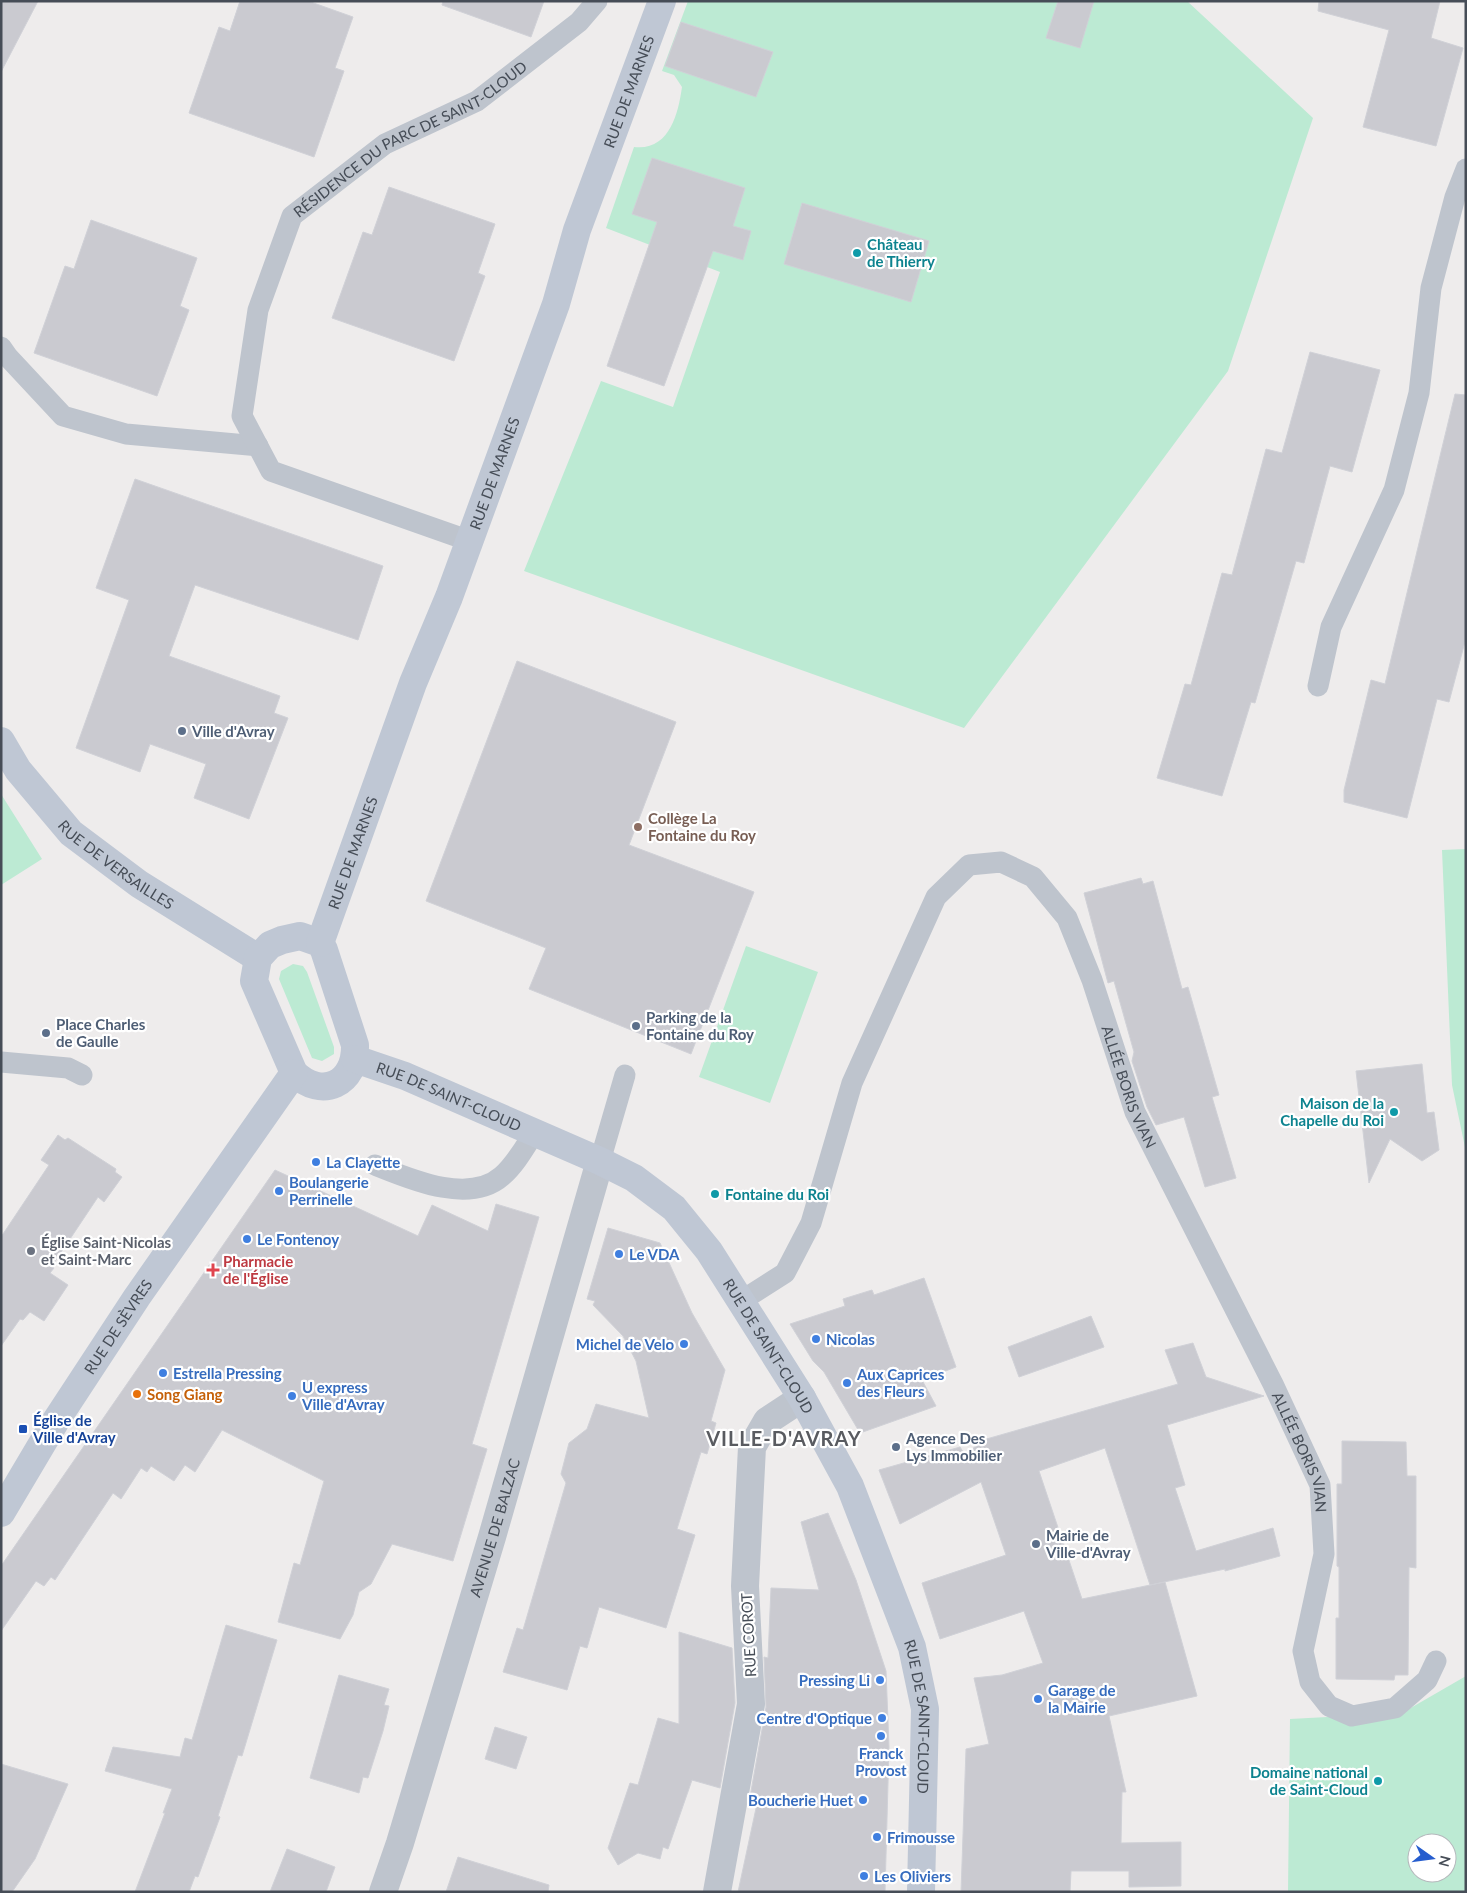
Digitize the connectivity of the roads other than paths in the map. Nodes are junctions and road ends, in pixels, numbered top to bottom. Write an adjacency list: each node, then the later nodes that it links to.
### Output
1 (597, 1): 5 (lane, RÉSIDENCE DU PARC DE SAINT-CLOUD)
2 (662, 1): 6 (main road, RUE DE MARNES)
3 (1466, 169): 7 (lane)
4 (1, 348): 5 (lane)
5 (258, 446): 6 (lane, RÉSIDENCE DU PARC DE SAINT-CLOUD)
6 (470, 541): 9 (main road, RUE DE MARNES)
7 (1318, 686)
8 (1, 741): 10 (main road, RUE DE VERSAILLES)
9 (320, 943): 10 (main road); 11 (main road)
10 (258, 958): 13 (main road)
11 (355, 1059): 13 (main road); 16 (main road, RUE DE SAINT-CLOUD)
12 (1, 1062): 14 (lane)
13 (294, 1073): 21 (main road, RUE DE SÈVRES)
14 (82, 1075)
15 (625, 1075): 17 (lane)
16 (534, 1133): 17 (main road, RUE DE SAINT-CLOUD); 18 (lane)
17 (600, 1161): 19 (main road, RUE DE SAINT-CLOUD); 23 (street, AVENUE DE BALZAC)
18 (375, 1165)
19 (741, 1301): 20 (main road, RUE DE SAINT-CLOUD); 22 (lane, ALLÉE BORIS VIAN)
20 (802, 1398): 24 (street, RUE COROT); 25 (main road, RUE DE SAINT-CLOUD)
21 (1, 1513)
22 (1436, 1660)
23 (382, 1892)
24 (717, 1892)
25 (921, 1892)

